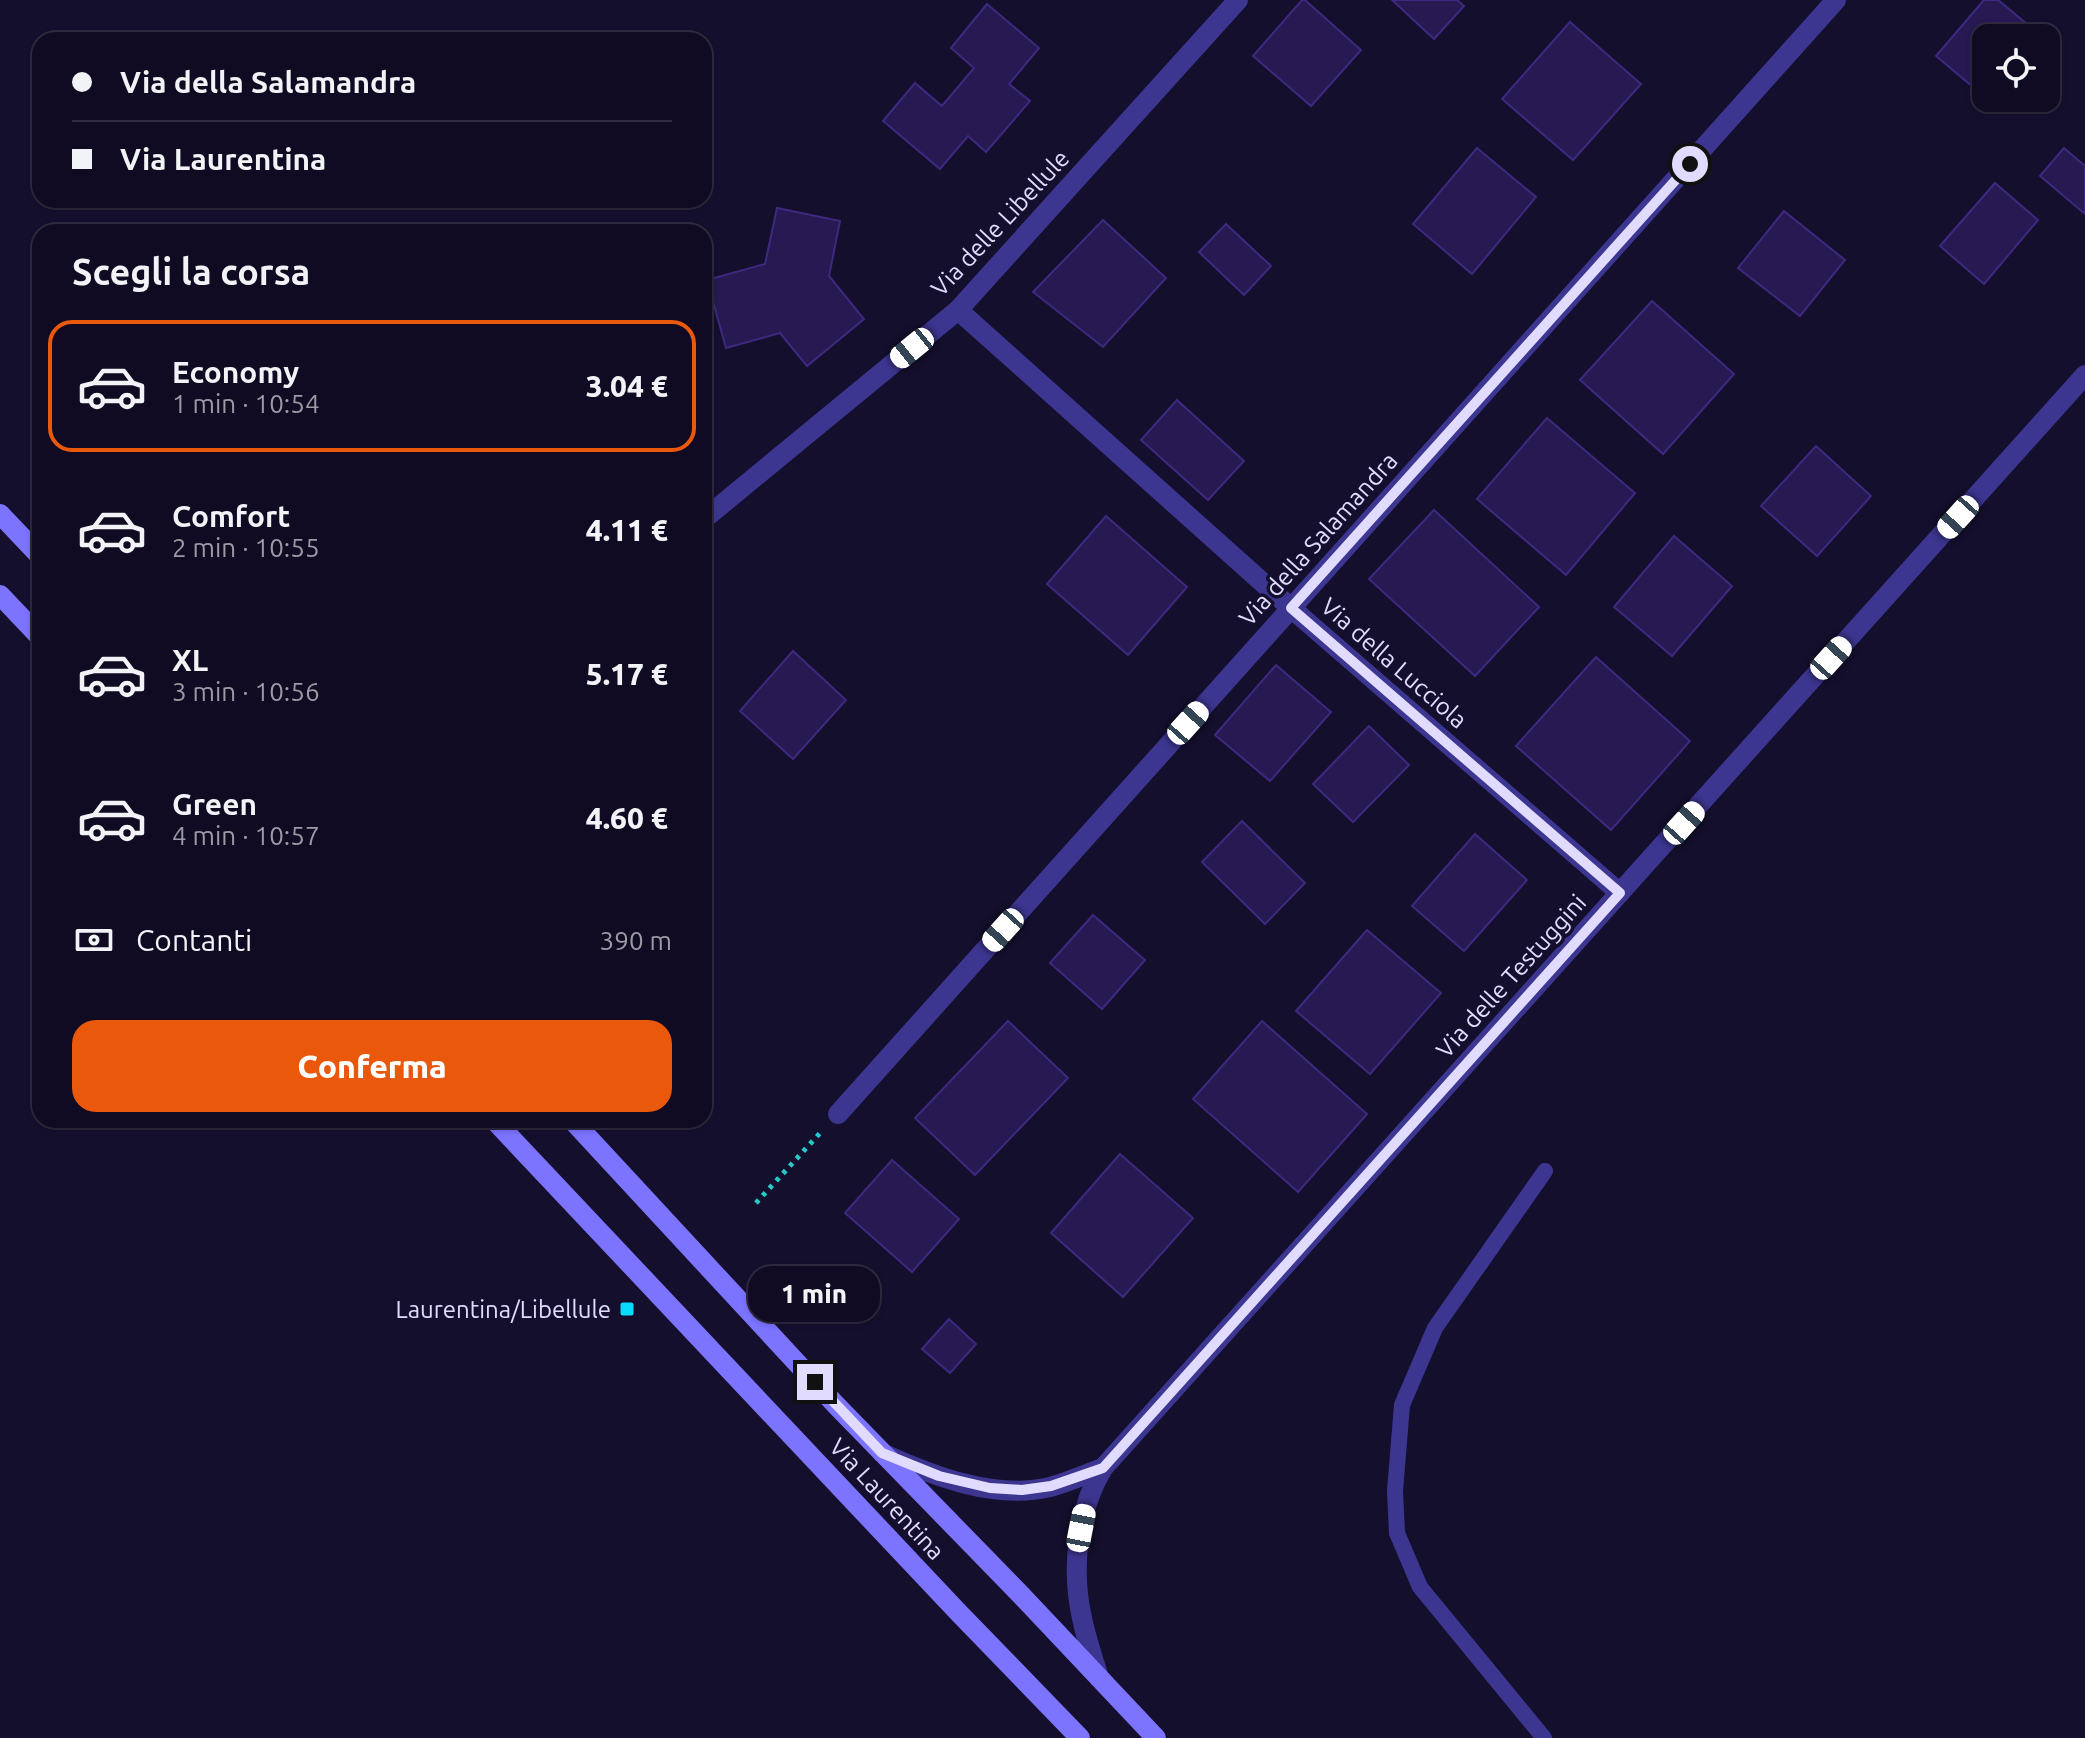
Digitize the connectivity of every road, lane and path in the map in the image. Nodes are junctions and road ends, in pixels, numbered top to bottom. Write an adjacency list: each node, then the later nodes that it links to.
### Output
1 (1238, 0): 3 (street, Via delle Libellule)
2 (1836, 0): 9 (street, Via della Salamandra)
3 (958, 310): 5 (street, Via delle Libellule); 9 (street, Via della Lucciola)
4 (2085, 375): 11 (street, Via delle Testuggini)
5 (712, 512)
6 (0, 514): 7 (main road)
7 (32, 548)
8 (0, 595): 10 (main road)
9 (1291, 608): 11 (street, Via della Lucciola); 12 (street, Via della Salamandra)
10 (32, 629)
11 (1620, 893): 18 (street, Via delle Testuggini)
12 (838, 1114): 16 (path)
13 (502, 1128): 20 (main road, Via Laurentina)
14 (579, 1128): 17 (main road, Via Laurentina)
15 (1545, 1171): 22 (lane)
16 (756, 1203)
17 (882, 1453): 18 (street); 19 (main road, Via Laurentina)
18 (1103, 1468): 19 (street)
19 (1099, 1678): 21 (main road, Via Laurentina)
20 (1080, 1738)
21 (1156, 1738)
22 (1544, 1738)

